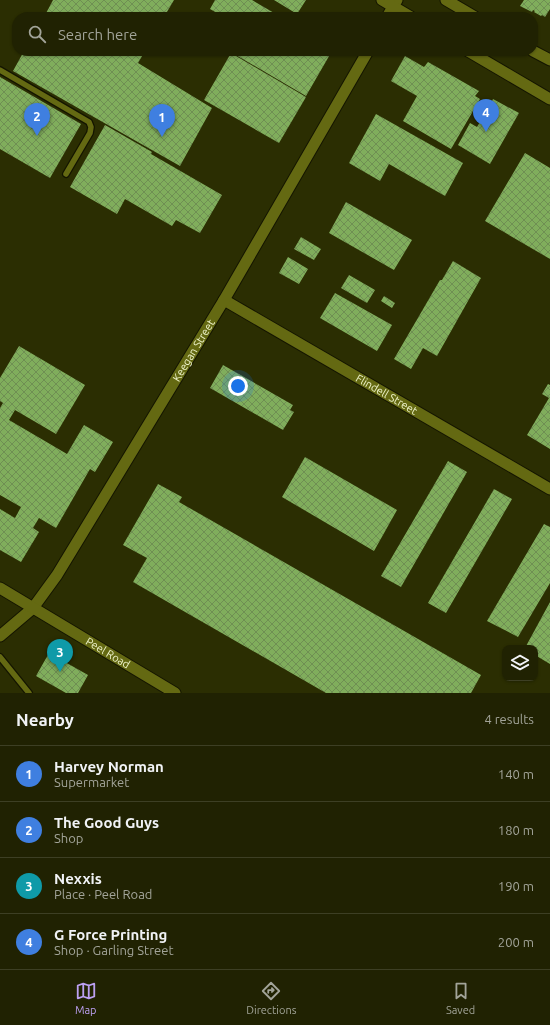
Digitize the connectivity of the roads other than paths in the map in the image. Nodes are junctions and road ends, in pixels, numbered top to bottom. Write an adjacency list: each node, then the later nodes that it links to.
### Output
1 (382, 0): 3 (street)
2 (446, 0): 6 (street)
3 (395, 3): 4 (street); 5 (street)
4 (390, 12)
5 (405, 12)
6 (466, 12)
7 (538, 54): 10 (street)
8 (365, 56): 14 (street, Keegan Street)
9 (477, 56): 12 (street)
10 (550, 60)
11 (0, 70): 13 (lane)
12 (550, 99)
13 (66, 174)
14 (224, 300): 15 (street, Flindell Street); 17 (street, Keegan Street)
15 (550, 489)
16 (0, 588): 17 (street, Peel Road)
17 (33, 608): 18 (street, Keegan Street); 21 (street, Peel Road)
18 (0, 636)
19 (0, 657): 20 (lane)
20 (29, 693)
21 (175, 693)

